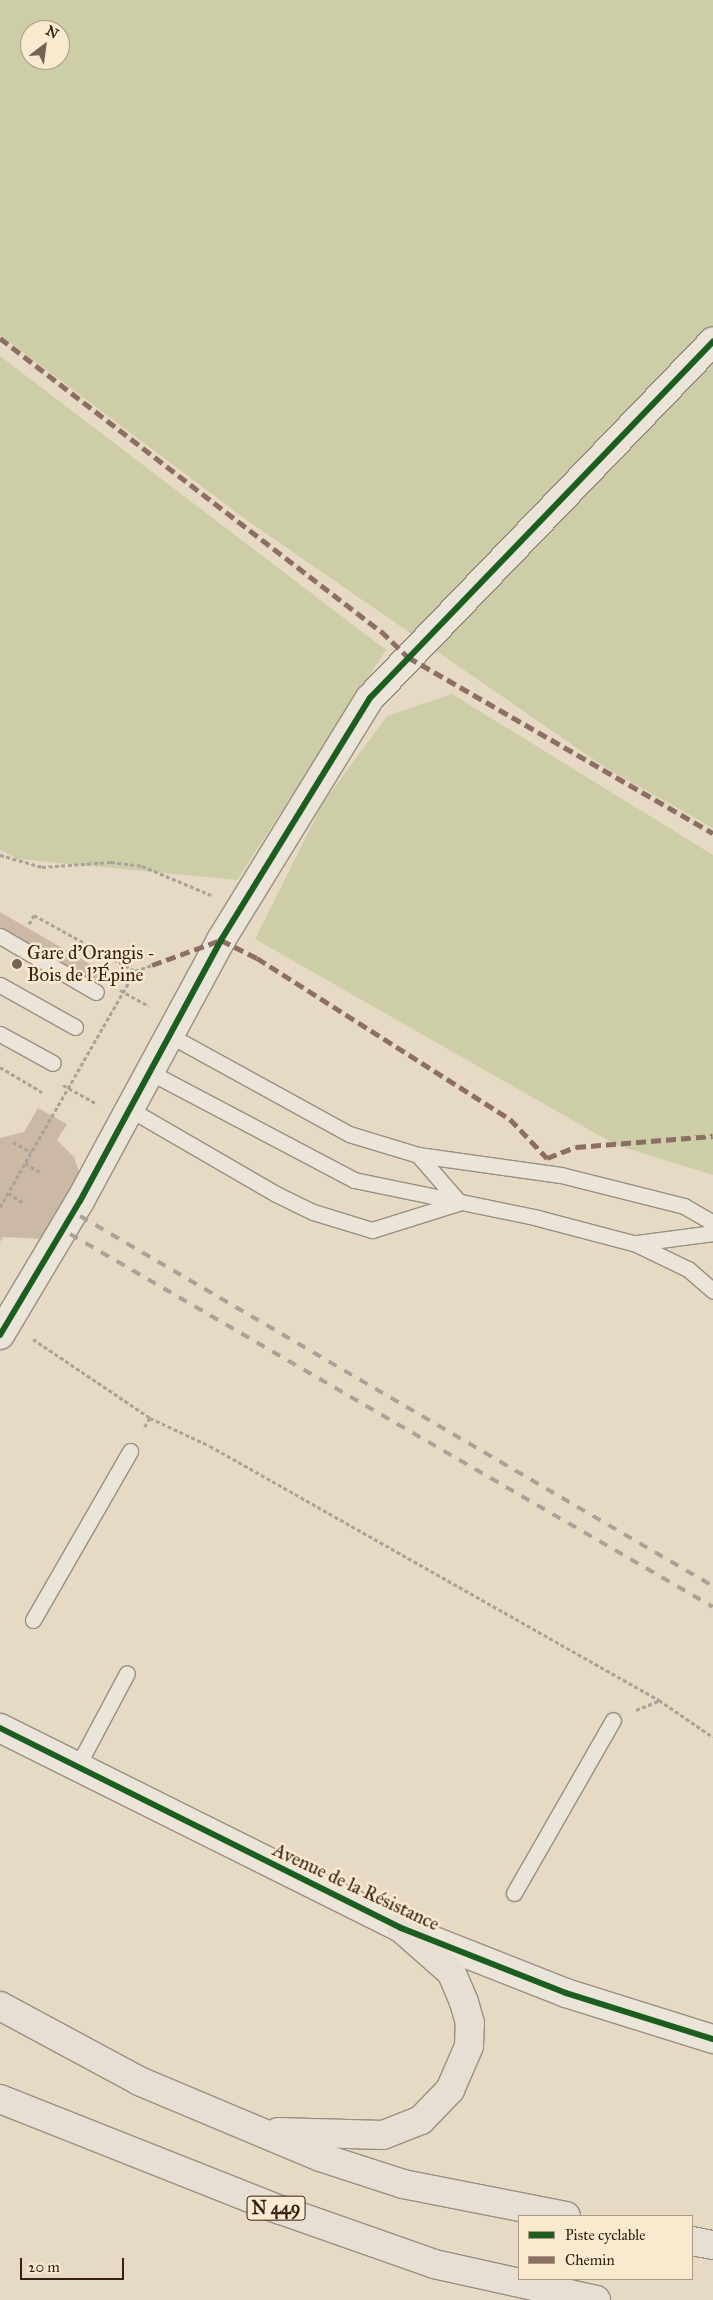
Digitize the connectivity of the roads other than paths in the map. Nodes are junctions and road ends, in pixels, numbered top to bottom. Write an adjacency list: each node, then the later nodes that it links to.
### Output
1 (713, 341): 17 (street)
2 (0, 936): 4 (lane)
3 (0, 985): 5 (lane)
4 (96, 992)
5 (75, 1027)
6 (0, 1034): 8 (lane)
7 (180, 1041): 11 (lane)
8 (53, 1063)
9 (159, 1077): 12 (lane)
10 (138, 1114): 12 (lane)
11 (418, 1155): 12 (lane); 13 (lane)
12 (460, 1202): 15 (lane)
13 (713, 1224)
14 (713, 1232): 15 (lane)
15 (636, 1244): 16 (lane)
16 (713, 1291)
17 (4, 1328)
18 (130, 1452): 19 (lane)
19 (33, 1620)
20 (127, 1673): 23 (lane)
21 (613, 1720): 24 (lane)
22 (0, 1728): 23 (street, Avenue de la Résistance)
23 (77, 1767): 25 (street, Avenue de la Résistance)
24 (514, 1893)
25 (401, 1928): 27 (street, Avenue de la Résistance); 29 (main road)
26 (0, 2006): 29 (main road)
27 (713, 2039)
28 (0, 2099): 33 (main road, N 449)
29 (247, 2130): 30 (main road)
30 (561, 2215)
31 (693, 2241): 32 (main road)
32 (713, 2245)
33 (596, 2300)

